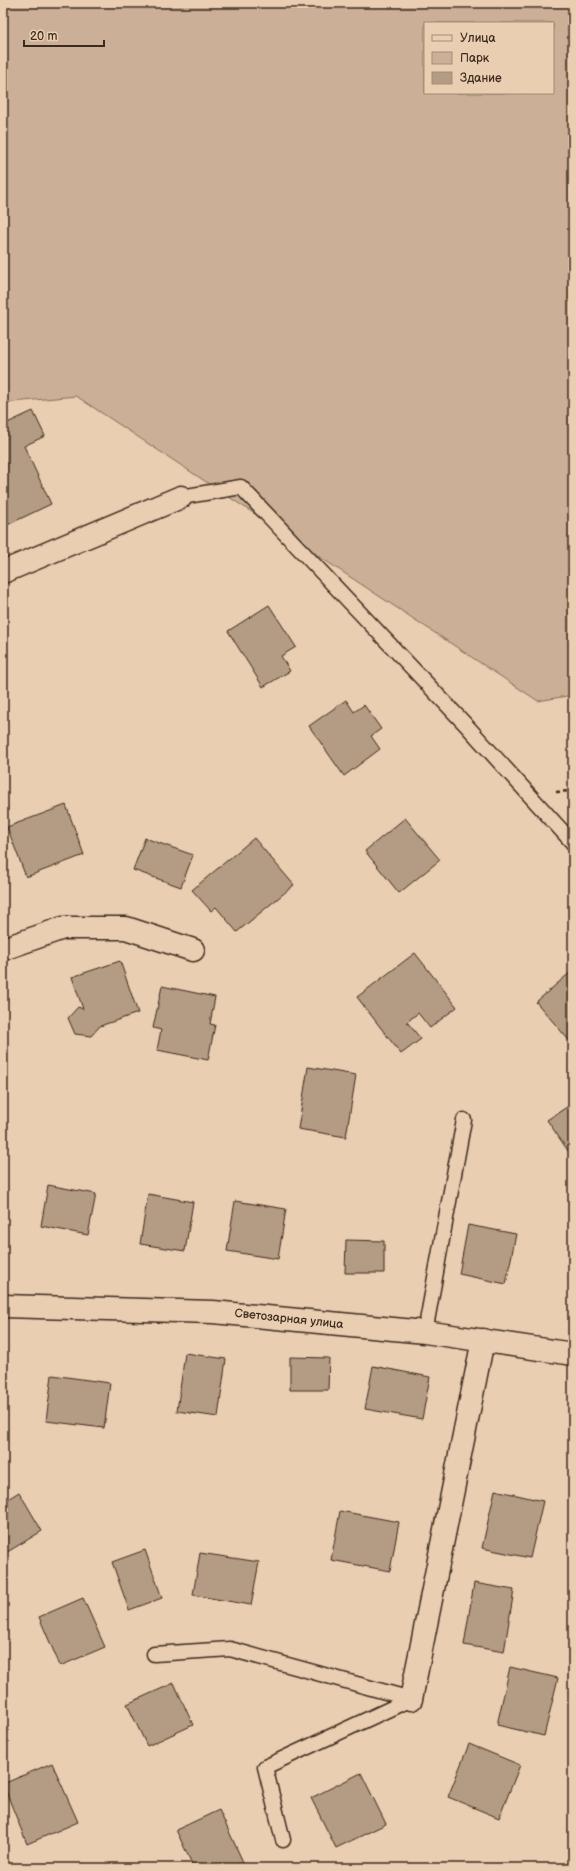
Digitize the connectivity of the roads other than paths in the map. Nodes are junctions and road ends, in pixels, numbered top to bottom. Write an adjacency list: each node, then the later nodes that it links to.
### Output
1 (181, 497): 2 (street); 3 (lane)
2 (3, 572)
3 (573, 843)
4 (3, 949): 5 (street)
5 (193, 950)
6 (464, 1120): 8 (lane)
7 (3, 1306): 8 (street, Светозарная улица)
8 (425, 1332): 9 (street, Светозарная улица)
9 (483, 1340): 10 (street, Светозарная улица); 12 (street)
10 (573, 1354)
11 (154, 1654): 12 (lane)
12 (411, 1699): 13 (lane)
13 (283, 1840)

